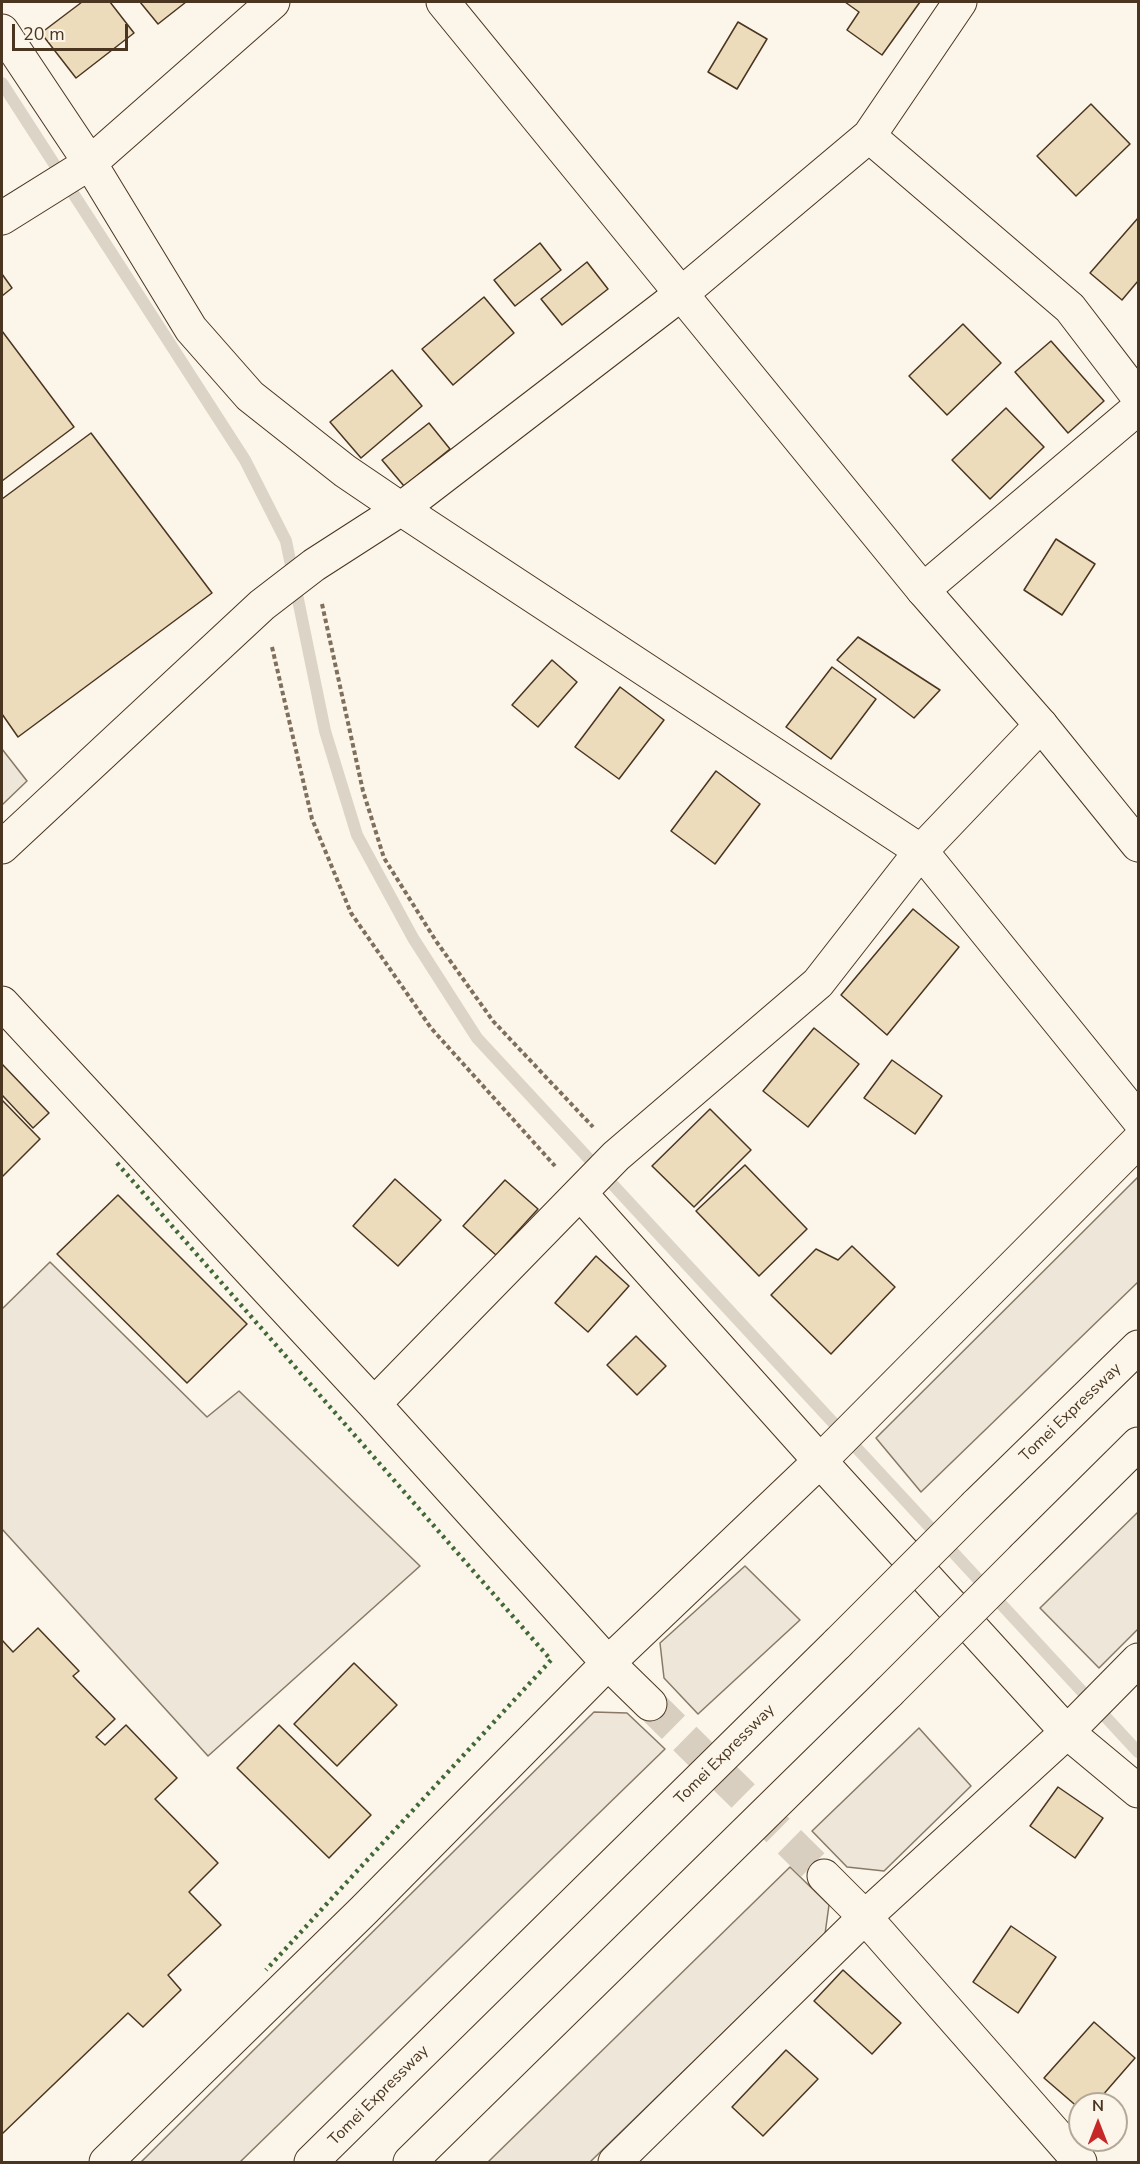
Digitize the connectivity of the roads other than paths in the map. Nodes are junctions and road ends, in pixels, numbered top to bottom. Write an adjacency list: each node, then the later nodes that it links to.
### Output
1 (273, 2): 6 (main road)
2 (443, 2): 8 (main road)
3 (960, 2): 5 (main road)
4 (2, 31): 6 (main road)
5 (869, 136): 8 (main road); 9 (main road)
6 (88, 164): 7 (main road); 11 (main road)
7 (2, 218)
8 (681, 294): 11 (main road); 12 (main road)
9 (1138, 397)
10 (1138, 408): 12 (main road)
11 (401, 509): 15 (main road); 16 (main road)
12 (923, 590): 13 (main road)
13 (1041, 725): 14 (main road); 16 (main road)
14 (1138, 845)
15 (2, 847)
16 (921, 851): 18 (main road); 20 (main road)
17 (2, 1003): 22 (main road)
18 (1138, 1119)
19 (1138, 1141): 24 (main road)
20 (581, 1192): 22 (main road); 24 (main road)
21 (1138, 1347): 33 (main road, Tomei Expressway, bridge)
22 (374, 1404): 25 (main road)
23 (1138, 1444): 34 (main road, bridge)
24 (823, 1457): 25 (main road); 28 (main road)
25 (608, 1663): 27 (main road); 32 (main road)
26 (1129, 1677): 28 (main road)
27 (650, 1704)
28 (1072, 1728): 29 (main road); 31 (main road)
29 (1138, 1791)
30 (824, 1876): 31 (main road)
31 (865, 1917): 35 (main road); 36 (main road)
32 (106, 2163)
33 (311, 2163)
34 (410, 2163)
35 (615, 2163)
36 (1080, 2163)

